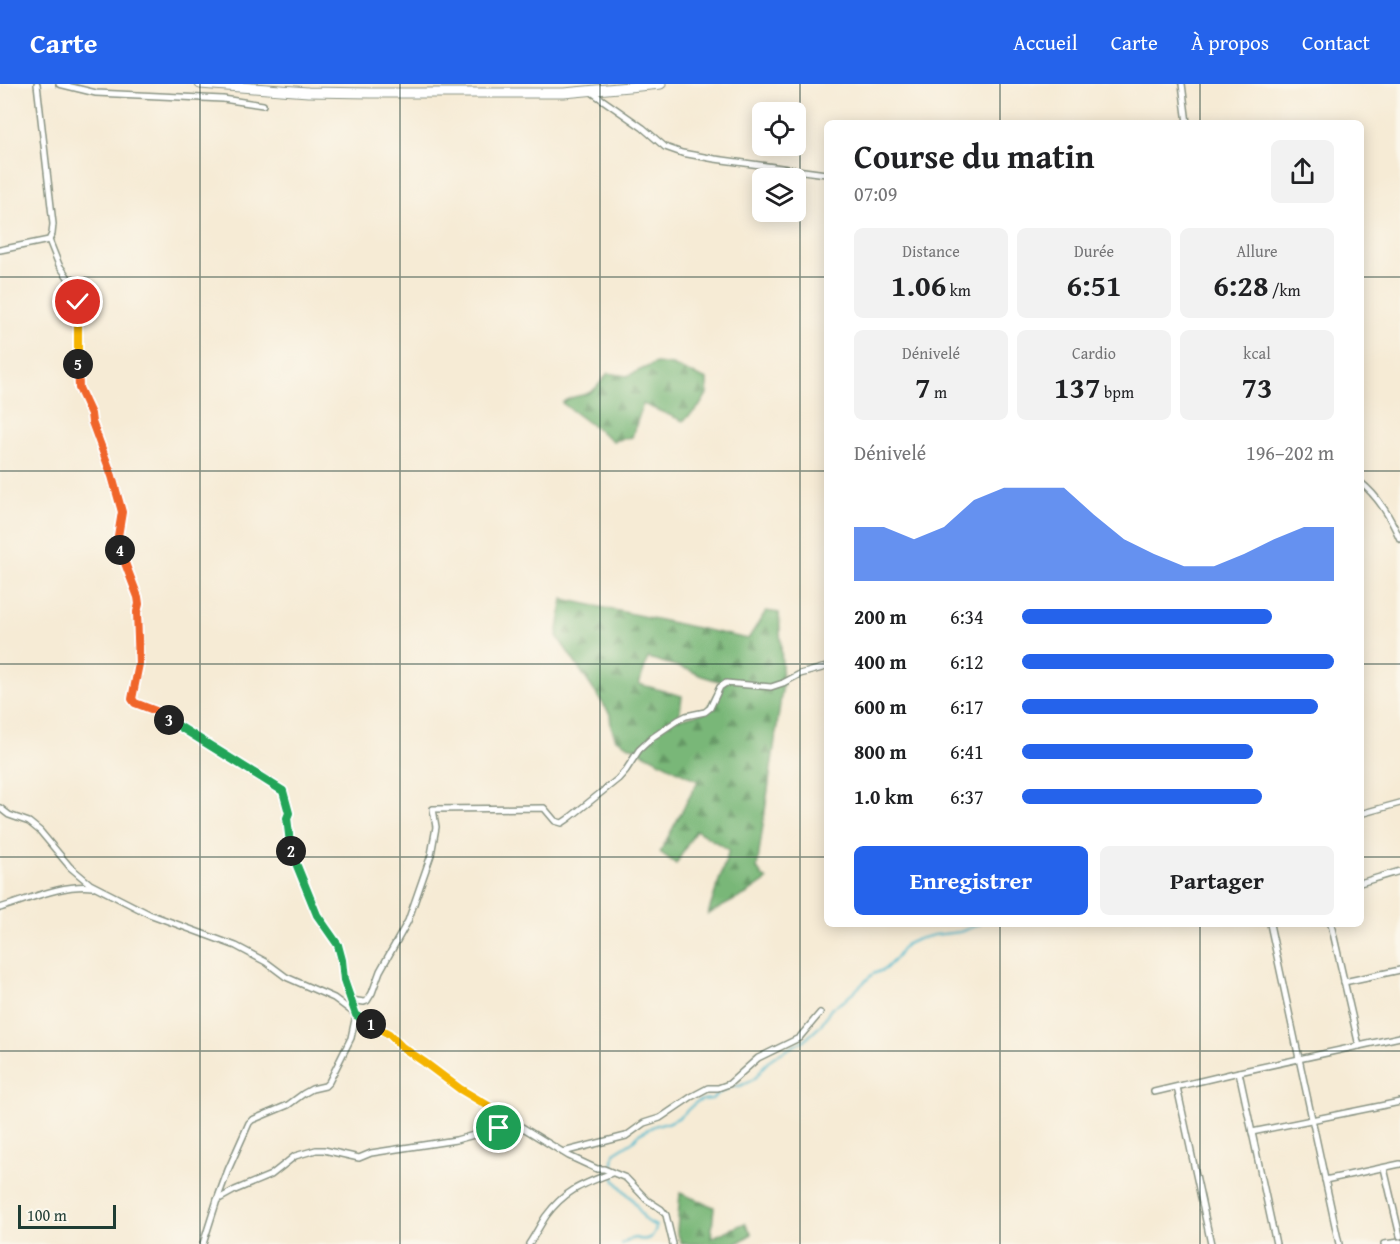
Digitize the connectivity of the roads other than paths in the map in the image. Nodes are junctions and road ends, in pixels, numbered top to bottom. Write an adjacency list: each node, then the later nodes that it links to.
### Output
1 (37, 84): 10 (street)
2 (59, 84): 7 (street)
3 (200, 84): 6 (highway)
4 (661, 84): 6 (highway)
5 (1182, 84): 8 (street)
6 (589, 90): 9 (street)
7 (264, 105)
8 (1187, 120)
9 (824, 174)
10 (49, 240): 11 (street); 26 (street)
11 (0, 250)
12 (1364, 485): 13 (street)
13 (1400, 539)
14 (824, 668): 26 (street)
15 (1400, 803): 17 (street)
16 (0, 808): 20 (street)
17 (1364, 813)
18 (1400, 872): 19 (street)
19 (1364, 882)
20 (98, 887): 21 (street); 28 (street)
21 (0, 908)
22 (1271, 927): 31 (street)
23 (1333, 927): 25 (street)
24 (1400, 970): 25 (street)
25 (1344, 982): 30 (street)
26 (351, 1000): 28 (street)
27 (820, 1013): 39 (street)
28 (356, 1015): 37 (street); 44 (street)
29 (1400, 1037): 30 (street)
30 (1359, 1046): 31 (street)
31 (1299, 1059): 32 (street); 36 (street)
32 (1239, 1072): 33 (street); 38 (street)
33 (1177, 1087): 34 (street); 50 (street)
34 (1154, 1092)
35 (1400, 1102): 36 (street)
36 (1312, 1120): 38 (street); 43 (street)
37 (517, 1123): 39 (street); 44 (street)
38 (1252, 1132): 51 (street)
39 (563, 1152): 42 (street)
40 (1400, 1164): 41 (street)
41 (1384, 1168): 43 (street); 45 (street)
42 (612, 1173): 48 (street); 49 (street)
43 (1325, 1180): 52 (street)
44 (217, 1200): 47 (street)
45 (1400, 1236)
46 (1400, 1242): 53 (street)
47 (203, 1244)
48 (529, 1244)
49 (673, 1244)
50 (1211, 1244)
51 (1276, 1244)
52 (1339, 1244)
53 (1384, 1244)

